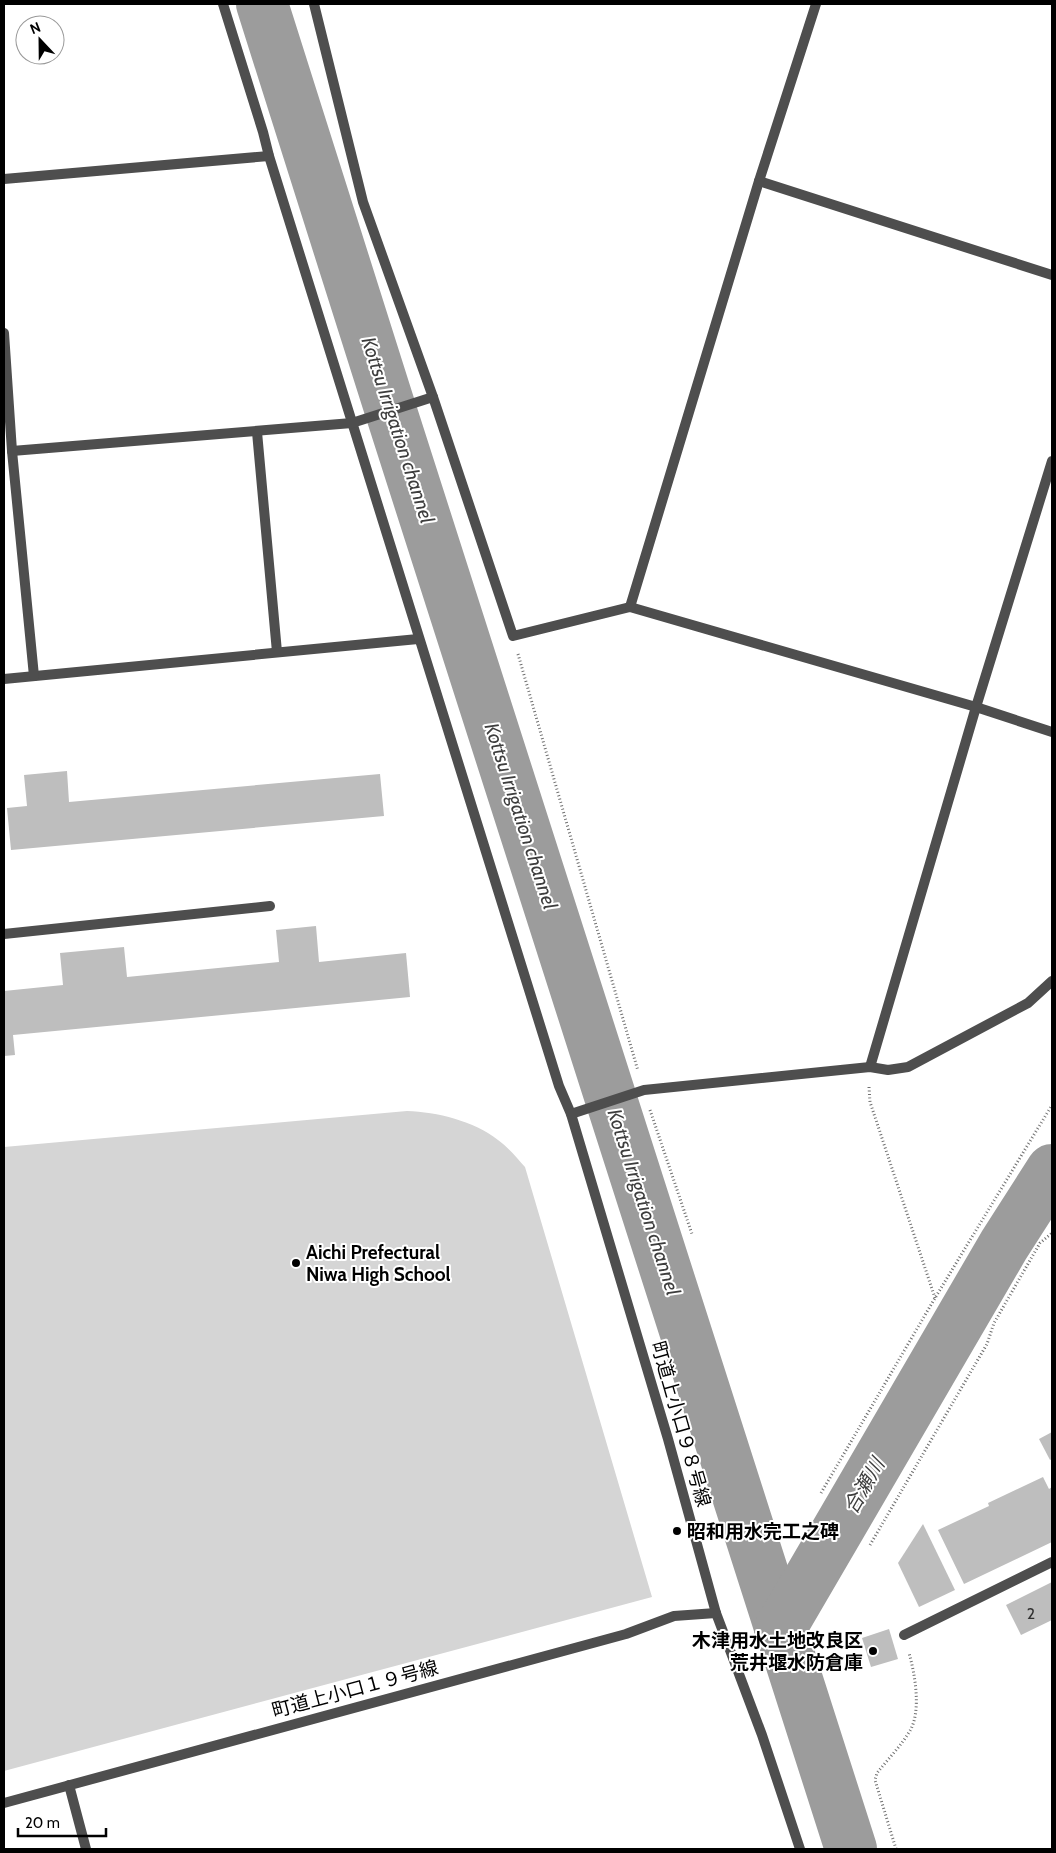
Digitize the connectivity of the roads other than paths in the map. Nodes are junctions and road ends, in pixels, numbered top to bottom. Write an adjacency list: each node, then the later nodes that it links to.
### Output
1 (223, 4): 4 (street, 町道上小口９８号線)
2 (314, 4): 9 (street)
3 (816, 4): 6 (street)
4 (269, 156): 5 (street); 10 (street, 町道上小口９８号線)
5 (4, 179)
6 (759, 181): 7 (street); 14 (street)
7 (1052, 275)
8 (4, 333): 12 (street)
9 (433, 397): 10 (street); 14 (street)
10 (352, 423): 11 (street); 15 (street, 町道上小口９８号線)
11 (257, 432): 12 (street); 16 (street)
12 (8, 452): 17 (street)
13 (1052, 461): 19 (street)
14 (630, 607): 19 (street)
15 (418, 639): 16 (street); 25 (street, 町道上小口９８号線)
16 (277, 652): 17 (street)
17 (34, 676): 18 (street)
18 (4, 679)
19 (976, 707): 20 (street); 24 (street)
20 (1052, 732)
21 (270, 906): 22 (street)
22 (4, 934)
23 (1052, 981): 24 (street)
24 (870, 1067): 25 (street)
25 (571, 1117): 27 (street, 町道上小口９８号線)
26 (1052, 1562): 28 (street)
27 (716, 1613): 29 (street, 町道上小口１９号線); 32 (street, 町道上小口９８号線)
28 (904, 1636)
29 (69, 1785): 30 (street, 町道上小口１９号線); 31 (street)
30 (4, 1803)
31 (86, 1849)
32 (800, 1849)

